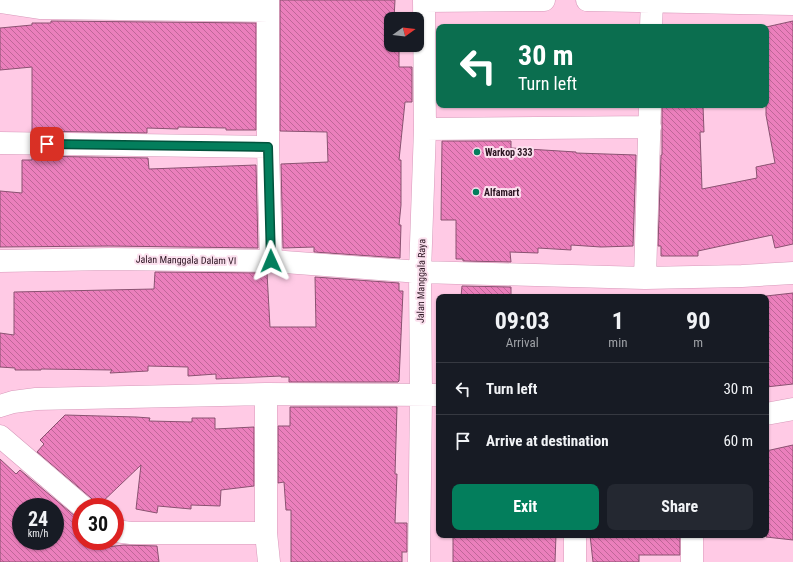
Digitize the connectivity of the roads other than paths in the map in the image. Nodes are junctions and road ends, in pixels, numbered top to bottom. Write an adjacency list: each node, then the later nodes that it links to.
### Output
1 (424, 0): 2 (street); 13 (street, Jalan Manggala Raya)
2 (544, 0)
3 (587, 0): 4 (street)
4 (652, 1): 6 (street); 10 (street)
5 (0, 2): 7 (street)
6 (783, 2)
7 (41, 4): 8 (street)
8 (160, 5): 9 (street)
9 (268, 6): 15 (street)
10 (652, 24)
11 (650, 108): 12 (street)
12 (650, 127): 13 (street); 20 (street)
13 (425, 130): 18 (street, Jalan Manggala Raya)
14 (0, 143): 15 (street)
15 (268, 147): 17 (street)
16 (0, 261): 17 (street, Jalan Manggala Dalam VI)
17 (271, 261): 18 (street, Jalan Manggala Dalam VI)
18 (420, 272): 20 (street, Jalan Manggala Dalam VI); 22 (street, Jalan Manggala Raya)
19 (793, 273): 20 (street, Jalan Manggala Dalam VI)
20 (645, 278)
21 (266, 394): 22 (street); 23 (street); 29 (street)
22 (430, 395): 33 (street, Jalan Manggala Raya)
23 (0, 406)
24 (793, 409): 25 (street)
25 (769, 413)
26 (0, 436): 27 (street)
27 (72, 498)
28 (124, 532): 29 (street)
29 (266, 533): 32 (street)
30 (575, 538): 34 (street)
31 (692, 538): 35 (street)
32 (269, 562)
33 (419, 562)
34 (575, 562)
35 (692, 562)

